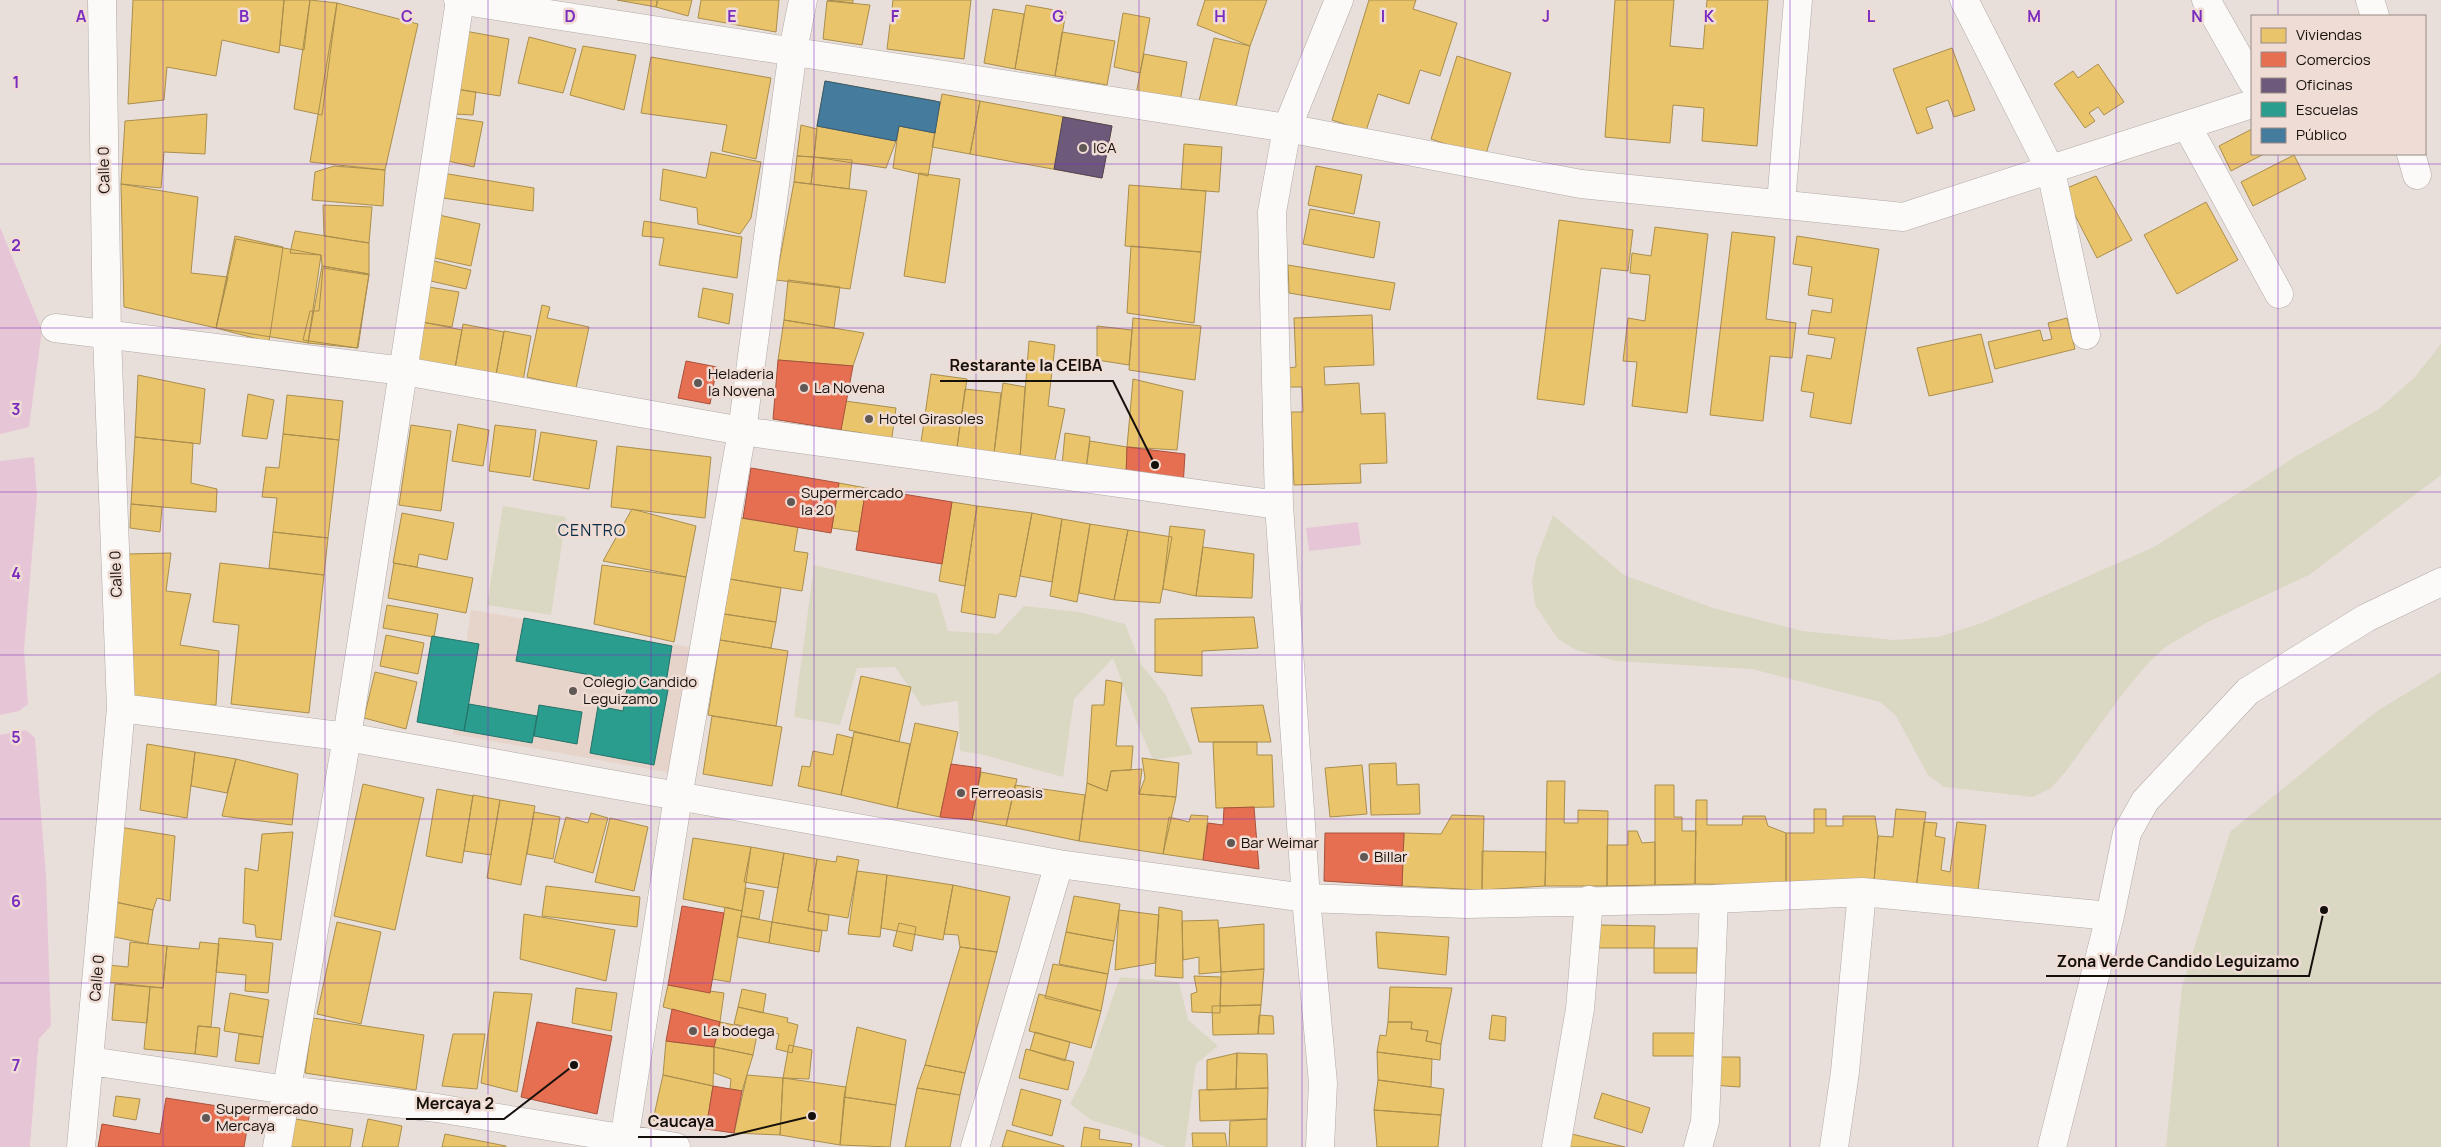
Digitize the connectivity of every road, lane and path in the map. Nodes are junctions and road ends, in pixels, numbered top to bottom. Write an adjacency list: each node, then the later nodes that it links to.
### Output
1 (102, 0): 20 (street, Calle 0)
2 (460, 0): 10 (street); 21 (street)
3 (803, 0): 10 (street)
4 (1339, 0): 14 (street)
5 (1798, 0): 16 (street)
6 (1964, 0): 15 (street)
7 (2206, 0): 11 (street)
8 (2370, 0): 9 (street)
9 (2375, 15)
10 (794, 50): 14 (street); 22 (street)
11 (2251, 79)
12 (2251, 104): 13 (street)
13 (2187, 126): 15 (street); 17 (street)
14 (1287, 128): 16 (street); 23 (street)
15 (2051, 171): 16 (street); 19 (street)
16 (1781, 203)
17 (2279, 294)
18 (55, 328): 20 (street)
19 (2086, 335)
20 (107, 336): 21 (street); 25 (street, Calle 0)
21 (404, 371): 22 (street); 26 (street)
22 (742, 431): 23 (street); 27 (street)
23 (1279, 505): 30 (street)
24 (2441, 582): 33 (street)
25 (121, 708): 26 (street); 34 (street, Calle 0)
26 (347, 737): 27 (street); 35 (street)
27 (678, 797): 28 (street); 36 (street)
28 (1059, 864): 30 (street); 40 (street)
29 (1862, 892): 31 (street); 33 (street); 44 (street)
30 (1306, 898): 32 (street); 41 (street)
31 (1714, 899): 32 (street); 43 (street)
32 (1590, 900): 42 (street)
33 (2110, 916): 45 (street)
34 (90, 1061): 35 (street); 37 (street, Calle 0)
35 (287, 1090): 36 (street); 38 (street)
36 (624, 1143): 39 (street)
37 (81, 1147)
38 (276, 1147)
39 (676, 1147)
40 (975, 1147)
41 (1320, 1147)
42 (1556, 1147)
43 (1698, 1147)
44 (1834, 1147)
45 (2052, 1147)

